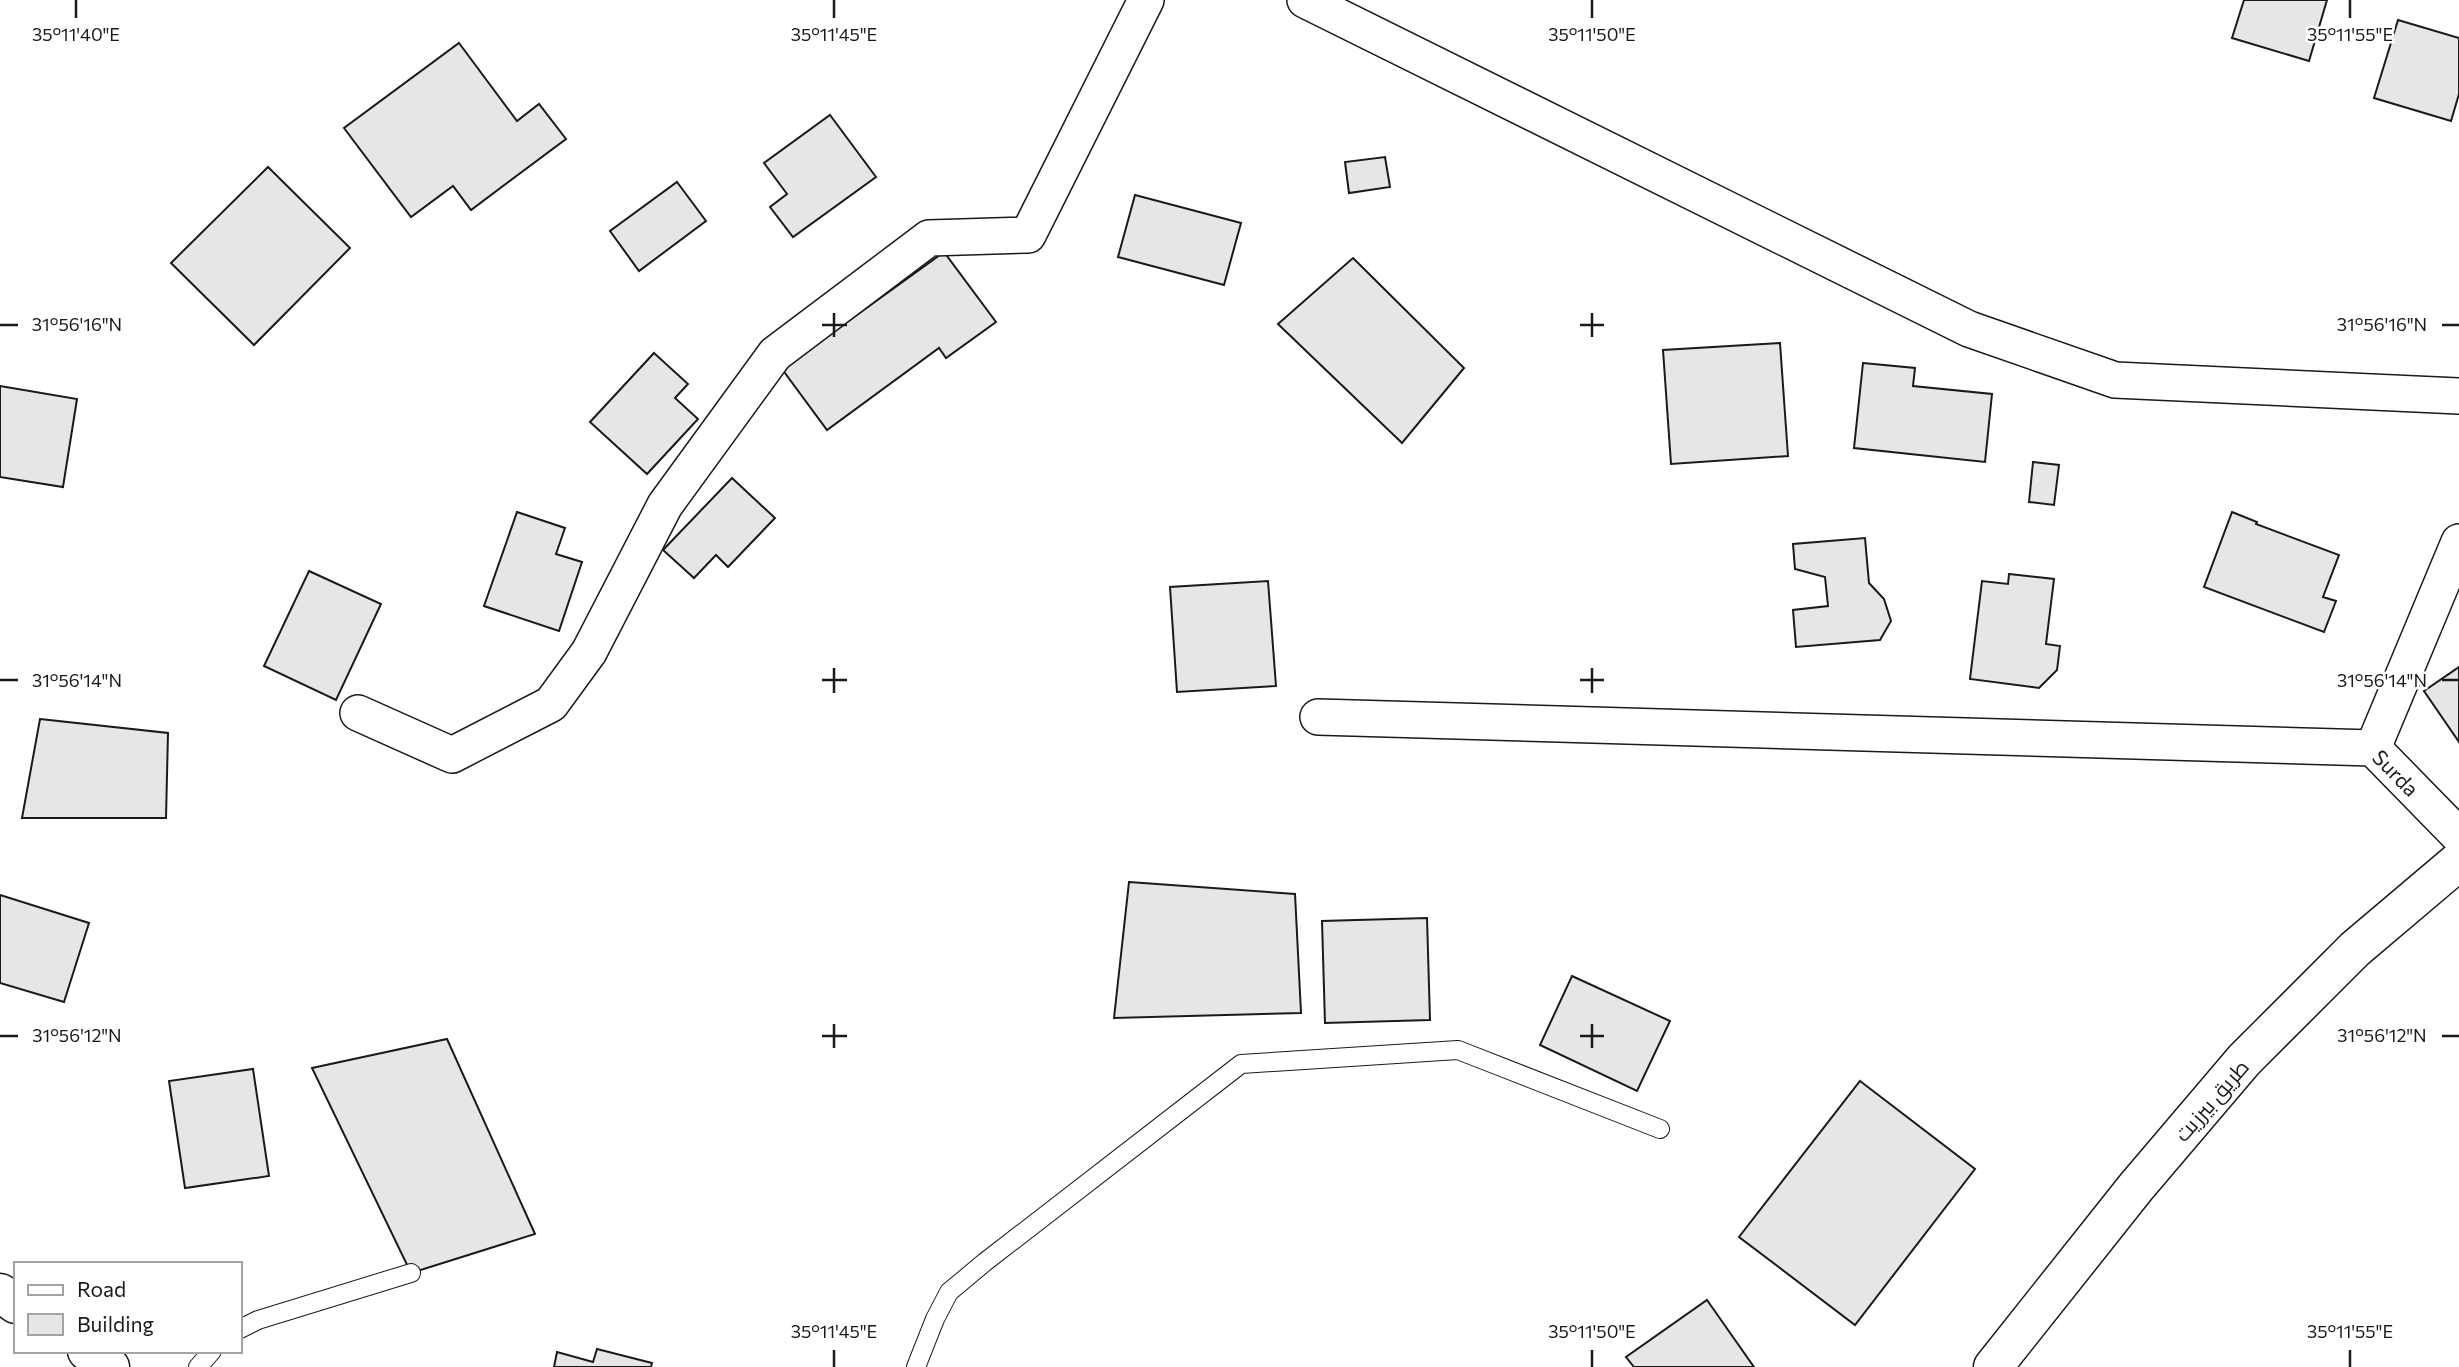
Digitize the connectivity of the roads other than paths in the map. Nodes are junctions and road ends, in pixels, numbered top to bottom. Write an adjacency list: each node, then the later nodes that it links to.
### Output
1 (1146, 0): 5 (street)
2 (1305, 0): 3 (street)
3 (2459, 396)
4 (2459, 542): 7 (street, Surda)
5 (358, 713)
6 (1318, 717): 7 (street)
7 (2374, 748): 8 (street, Surda)
8 (2459, 835)
9 (2459, 861): 18 (main road, طريق بيرزيت)
10 (1660, 1129): 17 (lane)
11 (411, 1273): 12 (lane)
12 (242, 1328)
13 (89, 1353): 15 (main road)
14 (210, 1353): 16 (lane)
15 (110, 1367)
16 (198, 1367)
17 (916, 1367)
18 (1993, 1367)

